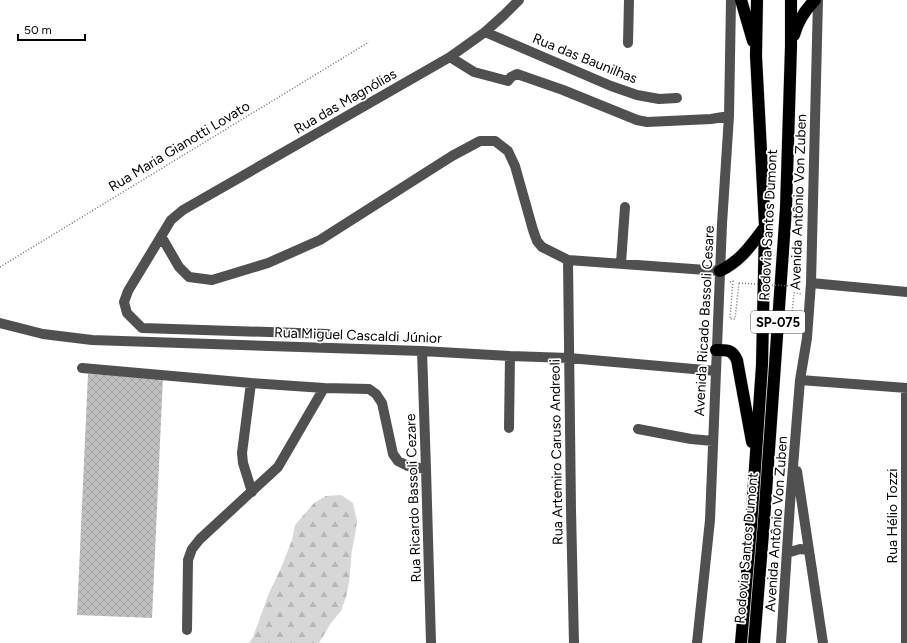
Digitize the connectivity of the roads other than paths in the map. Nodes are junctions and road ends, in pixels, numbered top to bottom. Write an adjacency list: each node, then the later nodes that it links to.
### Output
1 (519, 0): 8 (street, Rua das Magnólias)
2 (629, 0): 9 (street)
3 (731, 0): 14 (street, Avenida Ricado Bassoli Cesare)
4 (741, 0): 11 (highway)
5 (757, 0): 11 (highway, Rodovia Santos Dumont / SP-075)
6 (791, 0): 10 (highway, Rodovia Santos Dumont / SP-075)
7 (816, 0): 10 (highway); 21 (street, Avenida Antônio Von Zuben)
8 (485, 32): 12 (street, Rua das Magnólias); 13 (street, Rua das Baunilhas)
9 (628, 43)
10 (791, 46): 49 (highway, Rodovia Santos Dumont / SP-075)
11 (756, 56): 16 (highway, Rodovia Santos Dumont / SP-075)
12 (450, 57): 14 (street); 17 (street, Rua das Magnólias)
13 (677, 98)
14 (729, 116): 20 (street, Avenida Ricado Bassoli Cesare)
15 (625, 207): 19 (street)
16 (765, 227): 20 (highway); 39 (highway, Rodovia Santos Dumont / SP-075)
17 (161, 236): 18 (street); 24 (street, Rua das Magnólias)
18 (568, 260): 19 (street); 28 (street, Rua Artemiro Caruso Andreoli)
19 (621, 263): 20 (street)
20 (720, 271): 25 (street, Avenida Ricado Bassoli Cesare)
21 (810, 283): 22 (street); 31 (street, Avenida Antônio Von Zuben)
22 (907, 292)
23 (0, 323): 26 (street, Rua Miguel Cascaldi Júnior)
24 (328, 334)
25 (716, 350): 30 (street, Avenida Ricado Bassoli Cesare); 39 (highway)
26 (422, 351): 27 (street, Rua Miguel Cascaldi Júnior); 40 (street, Rua Ricardo Bassoli Cezare)
27 (510, 356): 28 (street, Rua Miguel Cascaldi Júnior); 35 (street)
28 (569, 358): 30 (street, Rua Miguel Cascaldi Júnior); 46 (street, Rua Artemiro Caruso Andreoli)
29 (82, 368): 32 (street)
30 (716, 371): 37 (street, Avenida Ricado Bassoli Cesare)
31 (800, 380): 34 (street); 38 (street, Avenida Antônio Von Zuben)
32 (251, 383): 33 (street); 41 (street)
33 (324, 388): 40 (street); 41 (street)
34 (907, 388): 52 (street, Rua Hélio Tozzi)
35 (509, 428)
36 (638, 429): 37 (street)
37 (713, 441): 47 (street, Avenida Ricado Bassoli Cesare)
38 (795, 454): 42 (street); 43 (street, Avenida Antônio Von Zuben)
39 (755, 459): 48 (highway, Rodovia Santos Dumont / SP-075)
40 (426, 469): 45 (street, Rua Ricardo Bassoli Cezare)
41 (252, 492): 44 (street)
42 (809, 550): 43 (street); 51 (street)
43 (787, 554): 50 (street, Avenida Antônio Von Zuben)
44 (186, 630)
45 (431, 643)
46 (574, 643)
47 (697, 643)
48 (741, 643)
49 (754, 643)
50 (782, 643)
51 (822, 643)
52 (906, 643)

